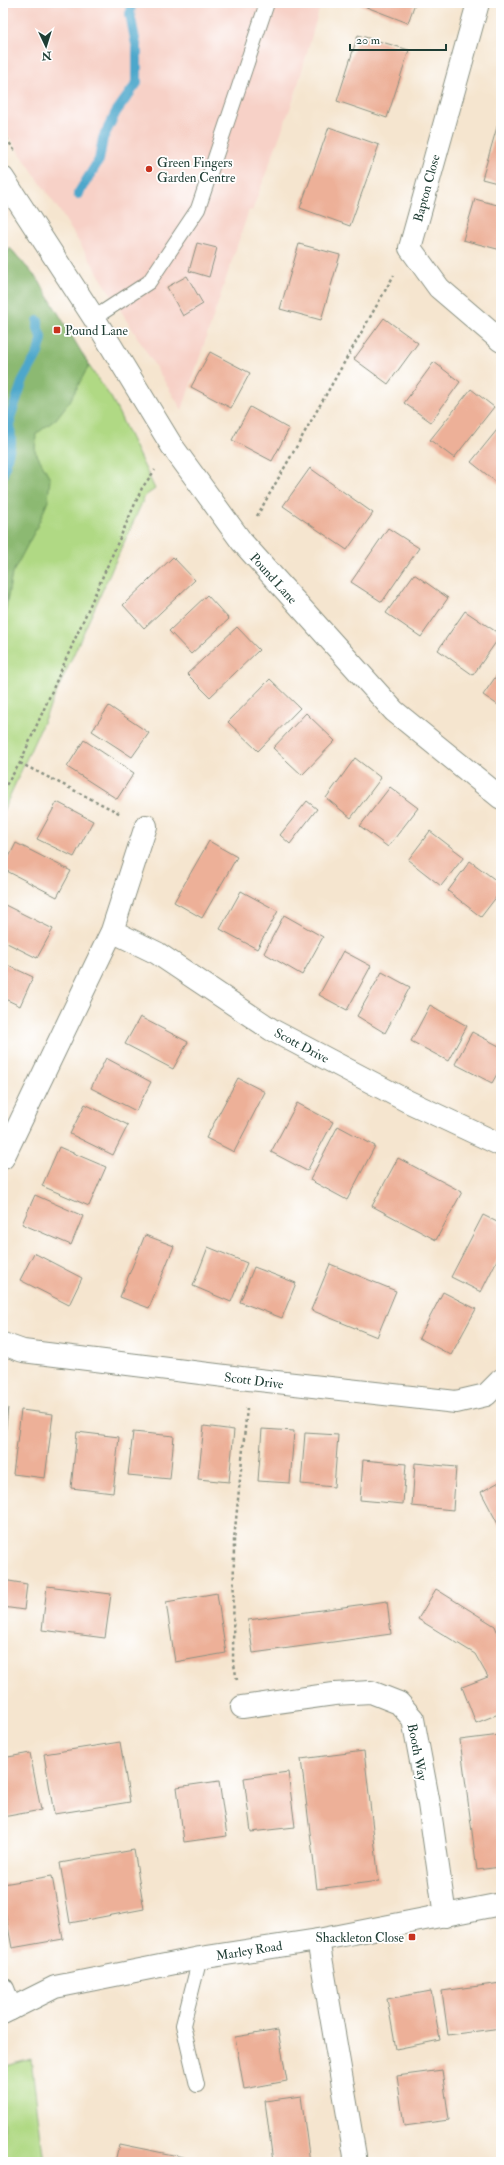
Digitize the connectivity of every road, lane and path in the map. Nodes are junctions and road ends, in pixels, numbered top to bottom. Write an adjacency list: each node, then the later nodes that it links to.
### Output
1 (267, 3): 5 (lane)
2 (478, 3): 4 (street, Bapton Close)
3 (3, 178): 5 (street, Pound Lane)
4 (410, 248): 6 (street); 8 (path)
5 (94, 318): 7 (street, Pound Lane)
6 (501, 341)
7 (172, 446): 8 (street, Pound Lane); 9 (path)
8 (242, 542): 11 (street, Pound Lane)
9 (20, 763): 10 (path); 12 (path)
10 (3, 790)
11 (501, 798)
12 (146, 826): 13 (street)
13 (112, 931): 14 (street, Scott Drive); 15 (street)
14 (501, 1145)
15 (3, 1158)
16 (3, 1344): 17 (street, Scott Drive)
17 (249, 1379): 18 (street, Scott Drive); 19 (path)
18 (501, 1380)
19 (242, 1707): 21 (street, Booth Way)
20 (501, 1904): 21 (street, Marley Road)
21 (445, 1916): 22 (street, Marley Road)
22 (318, 1940): 23 (street, Marley Road); 27 (street)
23 (200, 1958): 25 (street, Marley Road); 26 (lane)
24 (3, 1989): 25 (street)
25 (7, 2011)
26 (197, 2084)
27 (354, 2162)

